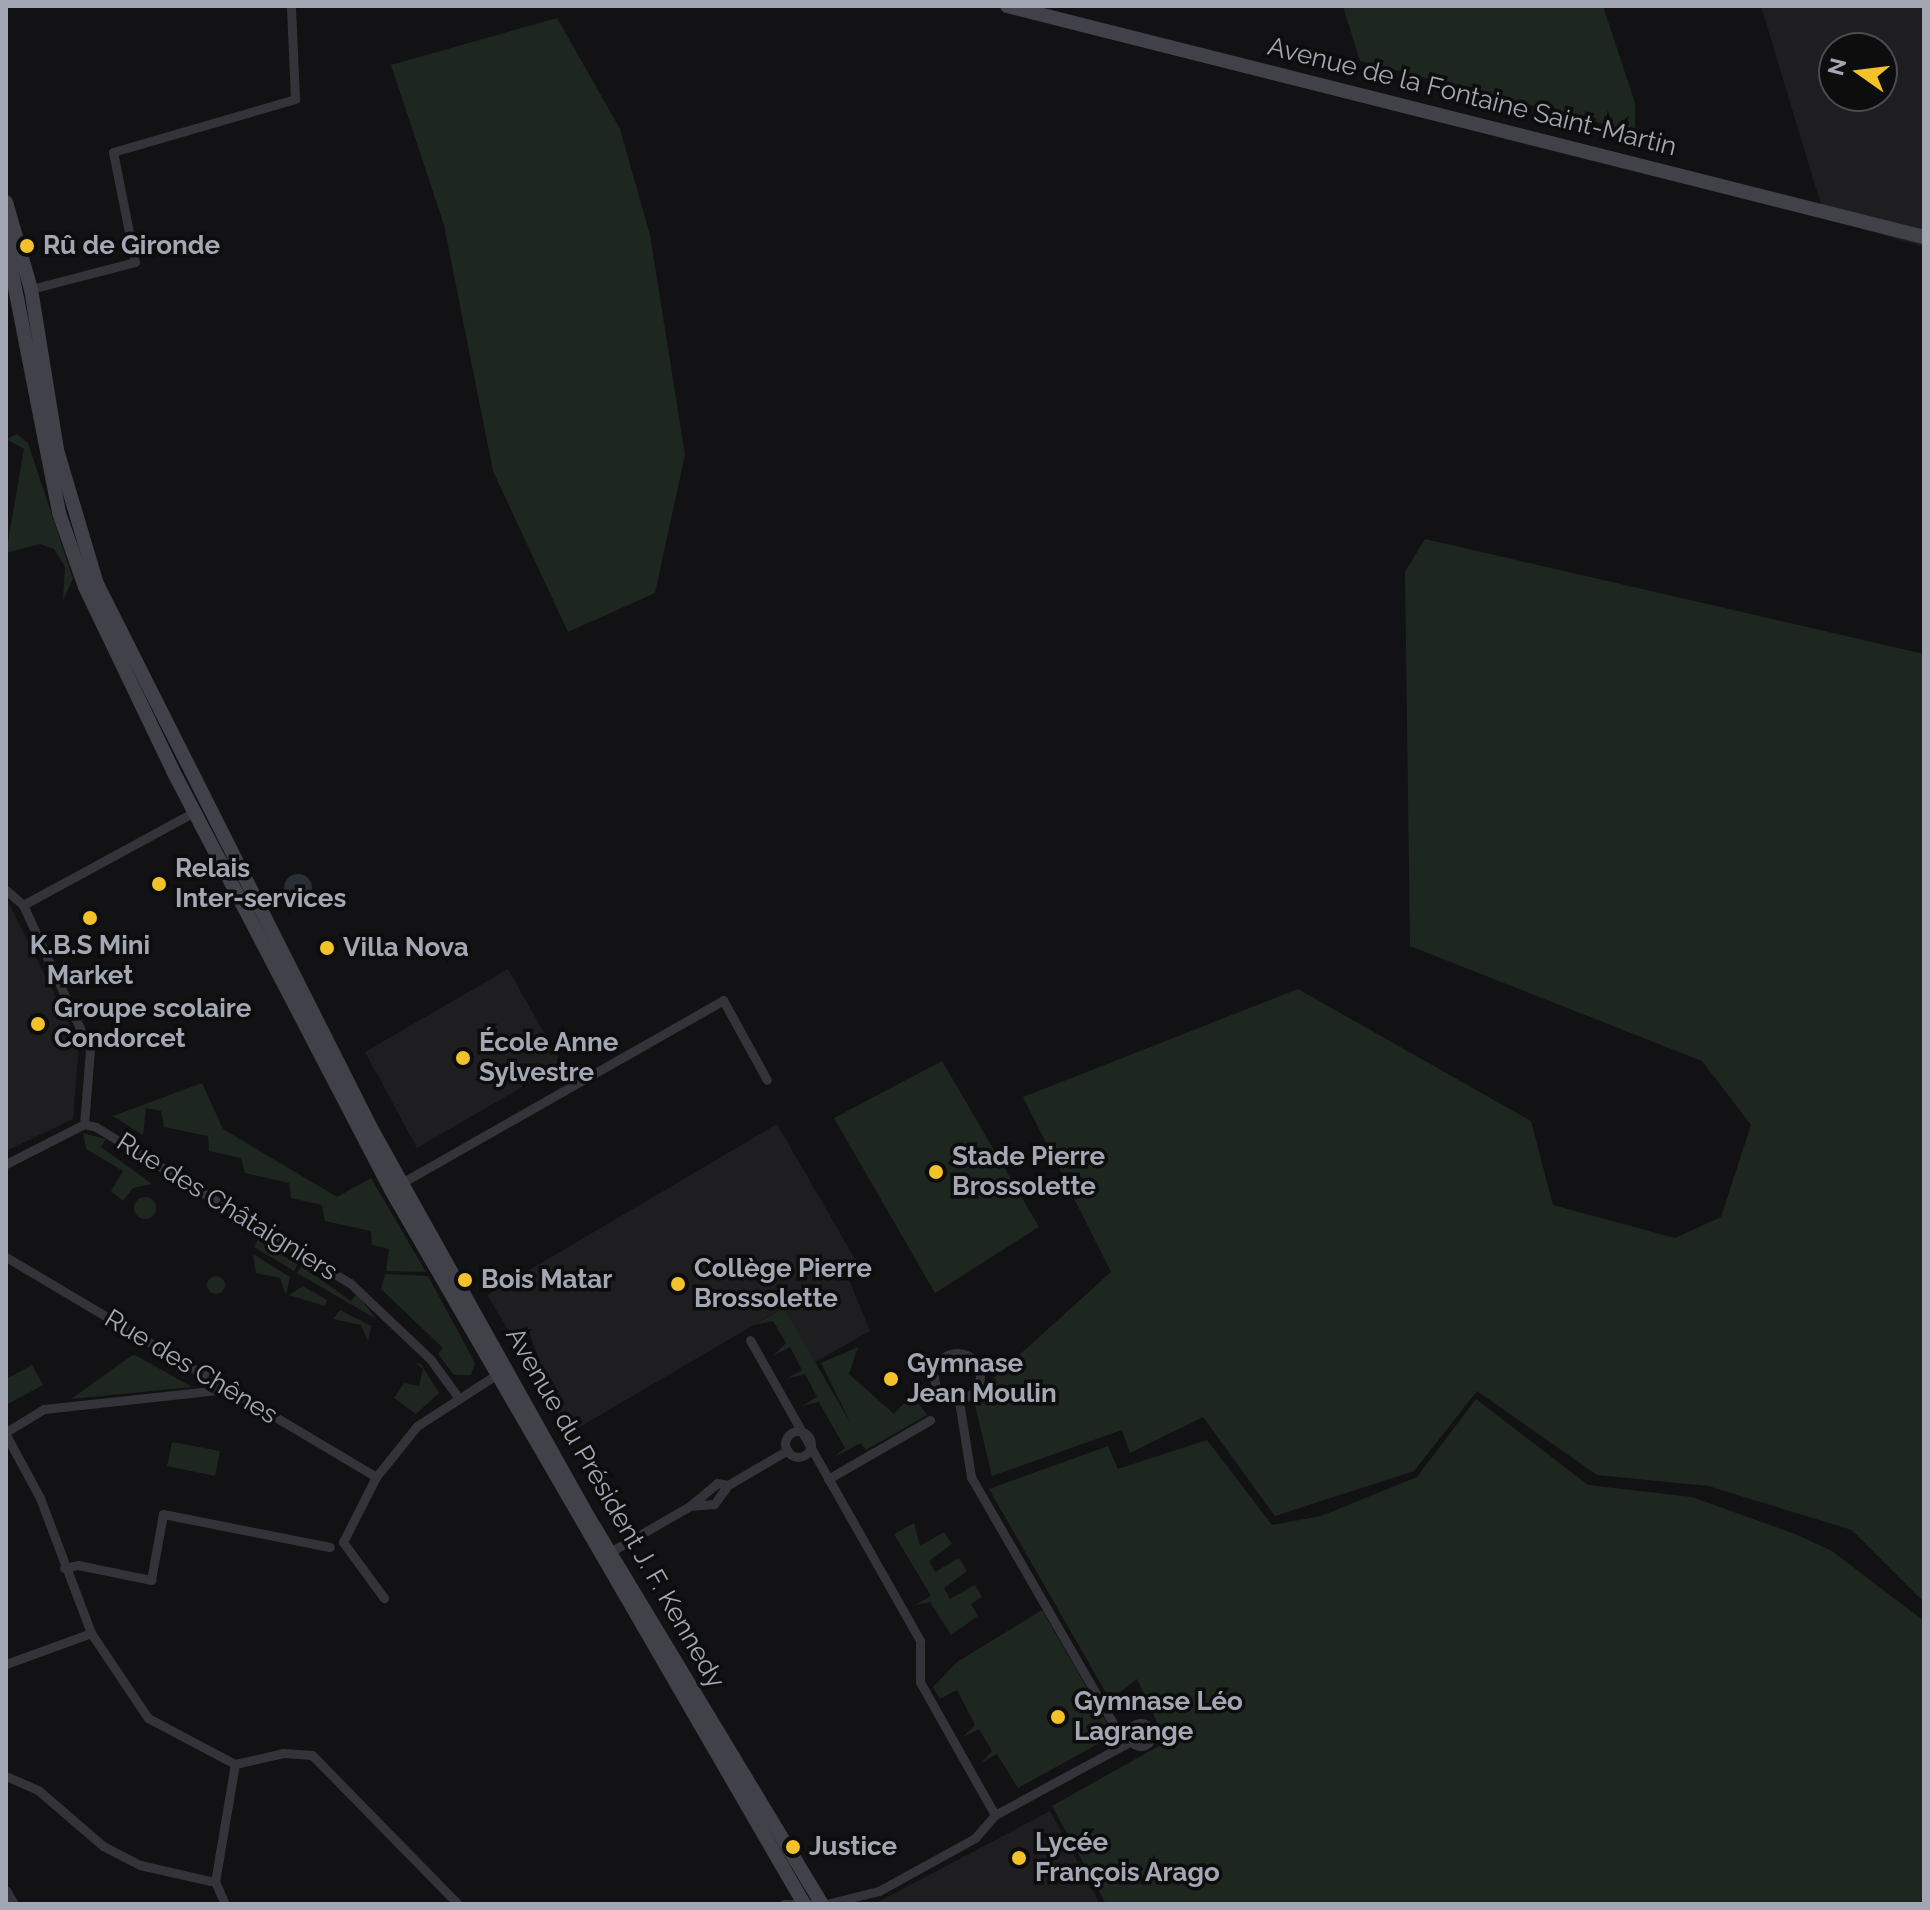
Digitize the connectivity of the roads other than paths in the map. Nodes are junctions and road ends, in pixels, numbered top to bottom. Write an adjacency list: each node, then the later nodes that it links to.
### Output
1 (291, 6): 6 (street)
2 (1007, 6): 4 (main road, Avenue de la Fontaine Saint-Martin)
3 (6, 202): 6 (main road, Avenue du Président J. F. Kennedy)
4 (1924, 237)
5 (6, 242): 7 (main road, Avenue du Président J. F. Kennedy)
6 (31, 289): 7 (main road, Avenue du Président J. F. Kennedy)
7 (201, 809): 9 (street); 13 (main road, Avenue du Président J. F. Kennedy)
8 (6, 890): 9 (street)
9 (23, 905): 11 (street)
10 (767, 1080): 13 (street)
11 (84, 1124): 12 (street, Rue des Châtaigniers); 18 (street, Rue des Châtaigniers)
12 (6, 1164)
13 (396, 1186): 16 (main road, Avenue du Président J. F. Kennedy)
14 (6, 1258): 17 (street, Rue des Chênes)
15 (750, 1340): 20 (street)
16 (500, 1372): 18 (street); 31 (main road, Avenue du Président J. F. Kennedy); 41 (main road, Avenue du Président J. F. Kennedy)
17 (227, 1389): 22 (street); 26 (street, Rue des Chênes)
18 (458, 1397): 26 (street)
19 (959, 1401): 19 (street); 38 (street)
20 (792, 1416): 23 (street); 24 (street)
21 (930, 1420): 27 (street)
22 (6, 1433): 32 (street)
23 (791, 1433): 24 (street); 25 (street)
24 (811, 1440): 25 (street); 27 (street)
25 (788, 1450): 28 (street)
26 (376, 1477): 33 (street)
27 (828, 1479): 38 (street)
28 (728, 1485): 29 (street); 29 (street)
29 (690, 1506): 31 (street)
30 (330, 1547): 32 (street)
31 (610, 1552): 41 (main road, Avenue du Président J. F. Kennedy)
32 (64, 1568): 34 (street)
33 (384, 1598)
34 (91, 1633): 35 (street); 36 (street)
35 (6, 1664)
36 (235, 1764): 39 (street); 44 (street)
37 (6, 1776): 39 (street)
38 (995, 1815): 41 (street)
39 (215, 1882): 43 (street)
40 (6, 1890): 42 (street)
41 (814, 1903): 45 (street)
42 (14, 1904)
43 (225, 1904)
44 (458, 1904)
45 (784, 1904)

